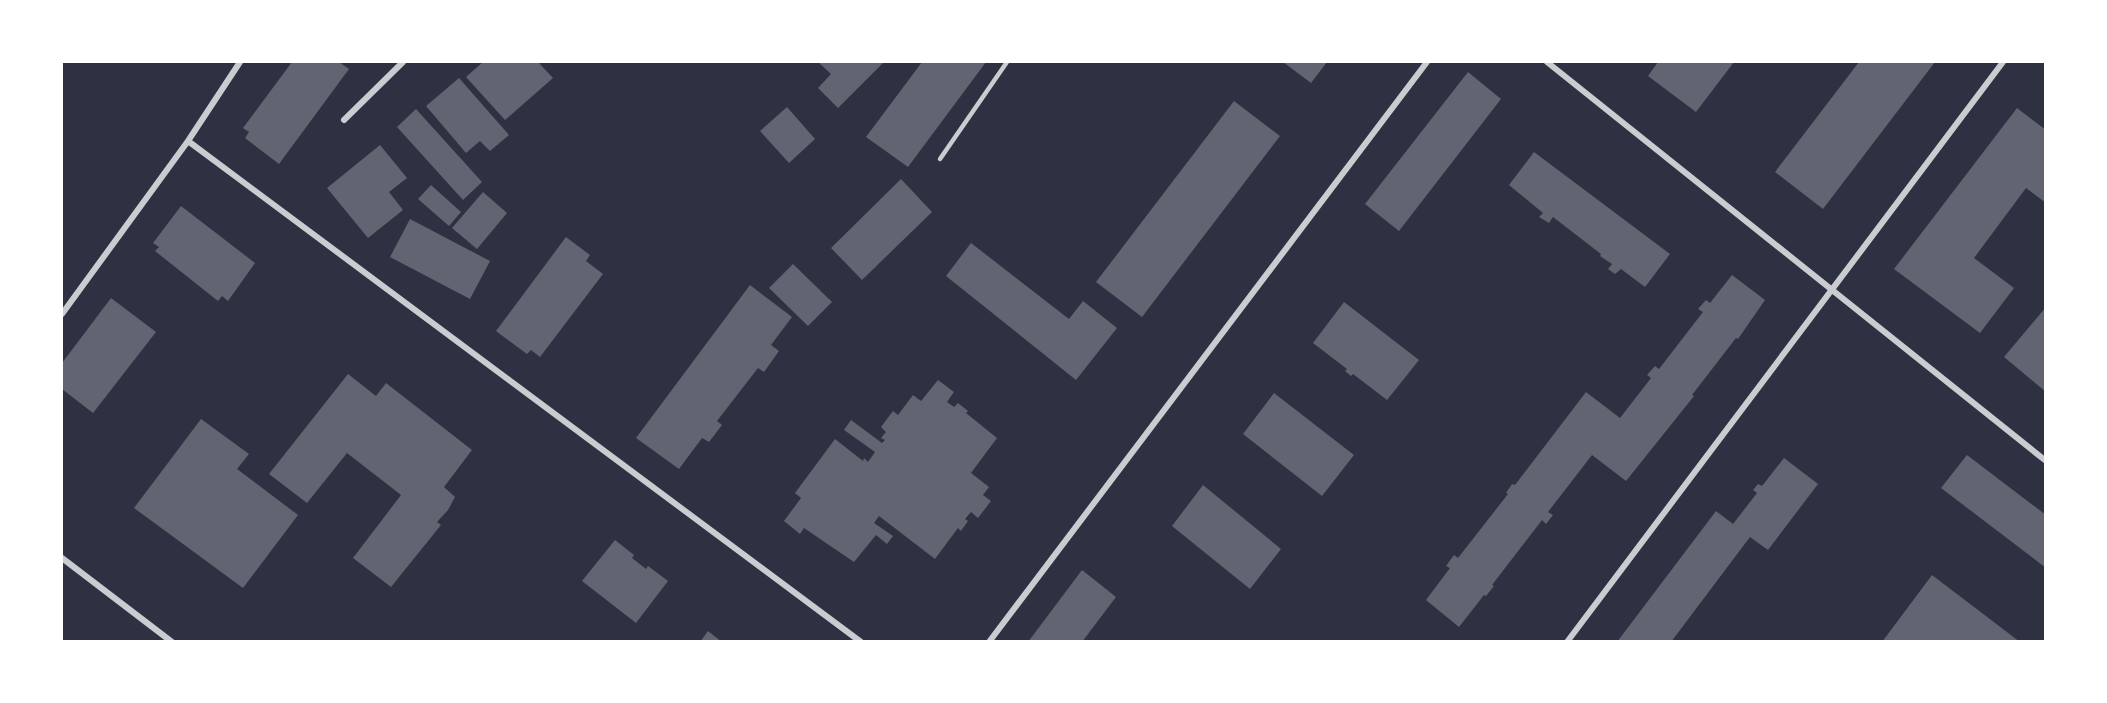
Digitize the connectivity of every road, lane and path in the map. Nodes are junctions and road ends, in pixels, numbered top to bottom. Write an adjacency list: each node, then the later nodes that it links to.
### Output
1 (240, 62): 8 (street)
2 (403, 62): 7 (street)
3 (1007, 62): 9 (lane)
4 (1427, 62): 16 (street)
5 (1547, 62): 10 (street)
6 (2003, 62): 10 (street)
7 (344, 120)
8 (188, 141): 11 (street); 15 (street)
9 (940, 159)
10 (1832, 292): 12 (street); 17 (street)
11 (62, 314)
12 (2046, 461)
13 (62, 558): 14 (street)
14 (172, 642)
15 (861, 642)
16 (989, 642)
17 (1567, 642)

